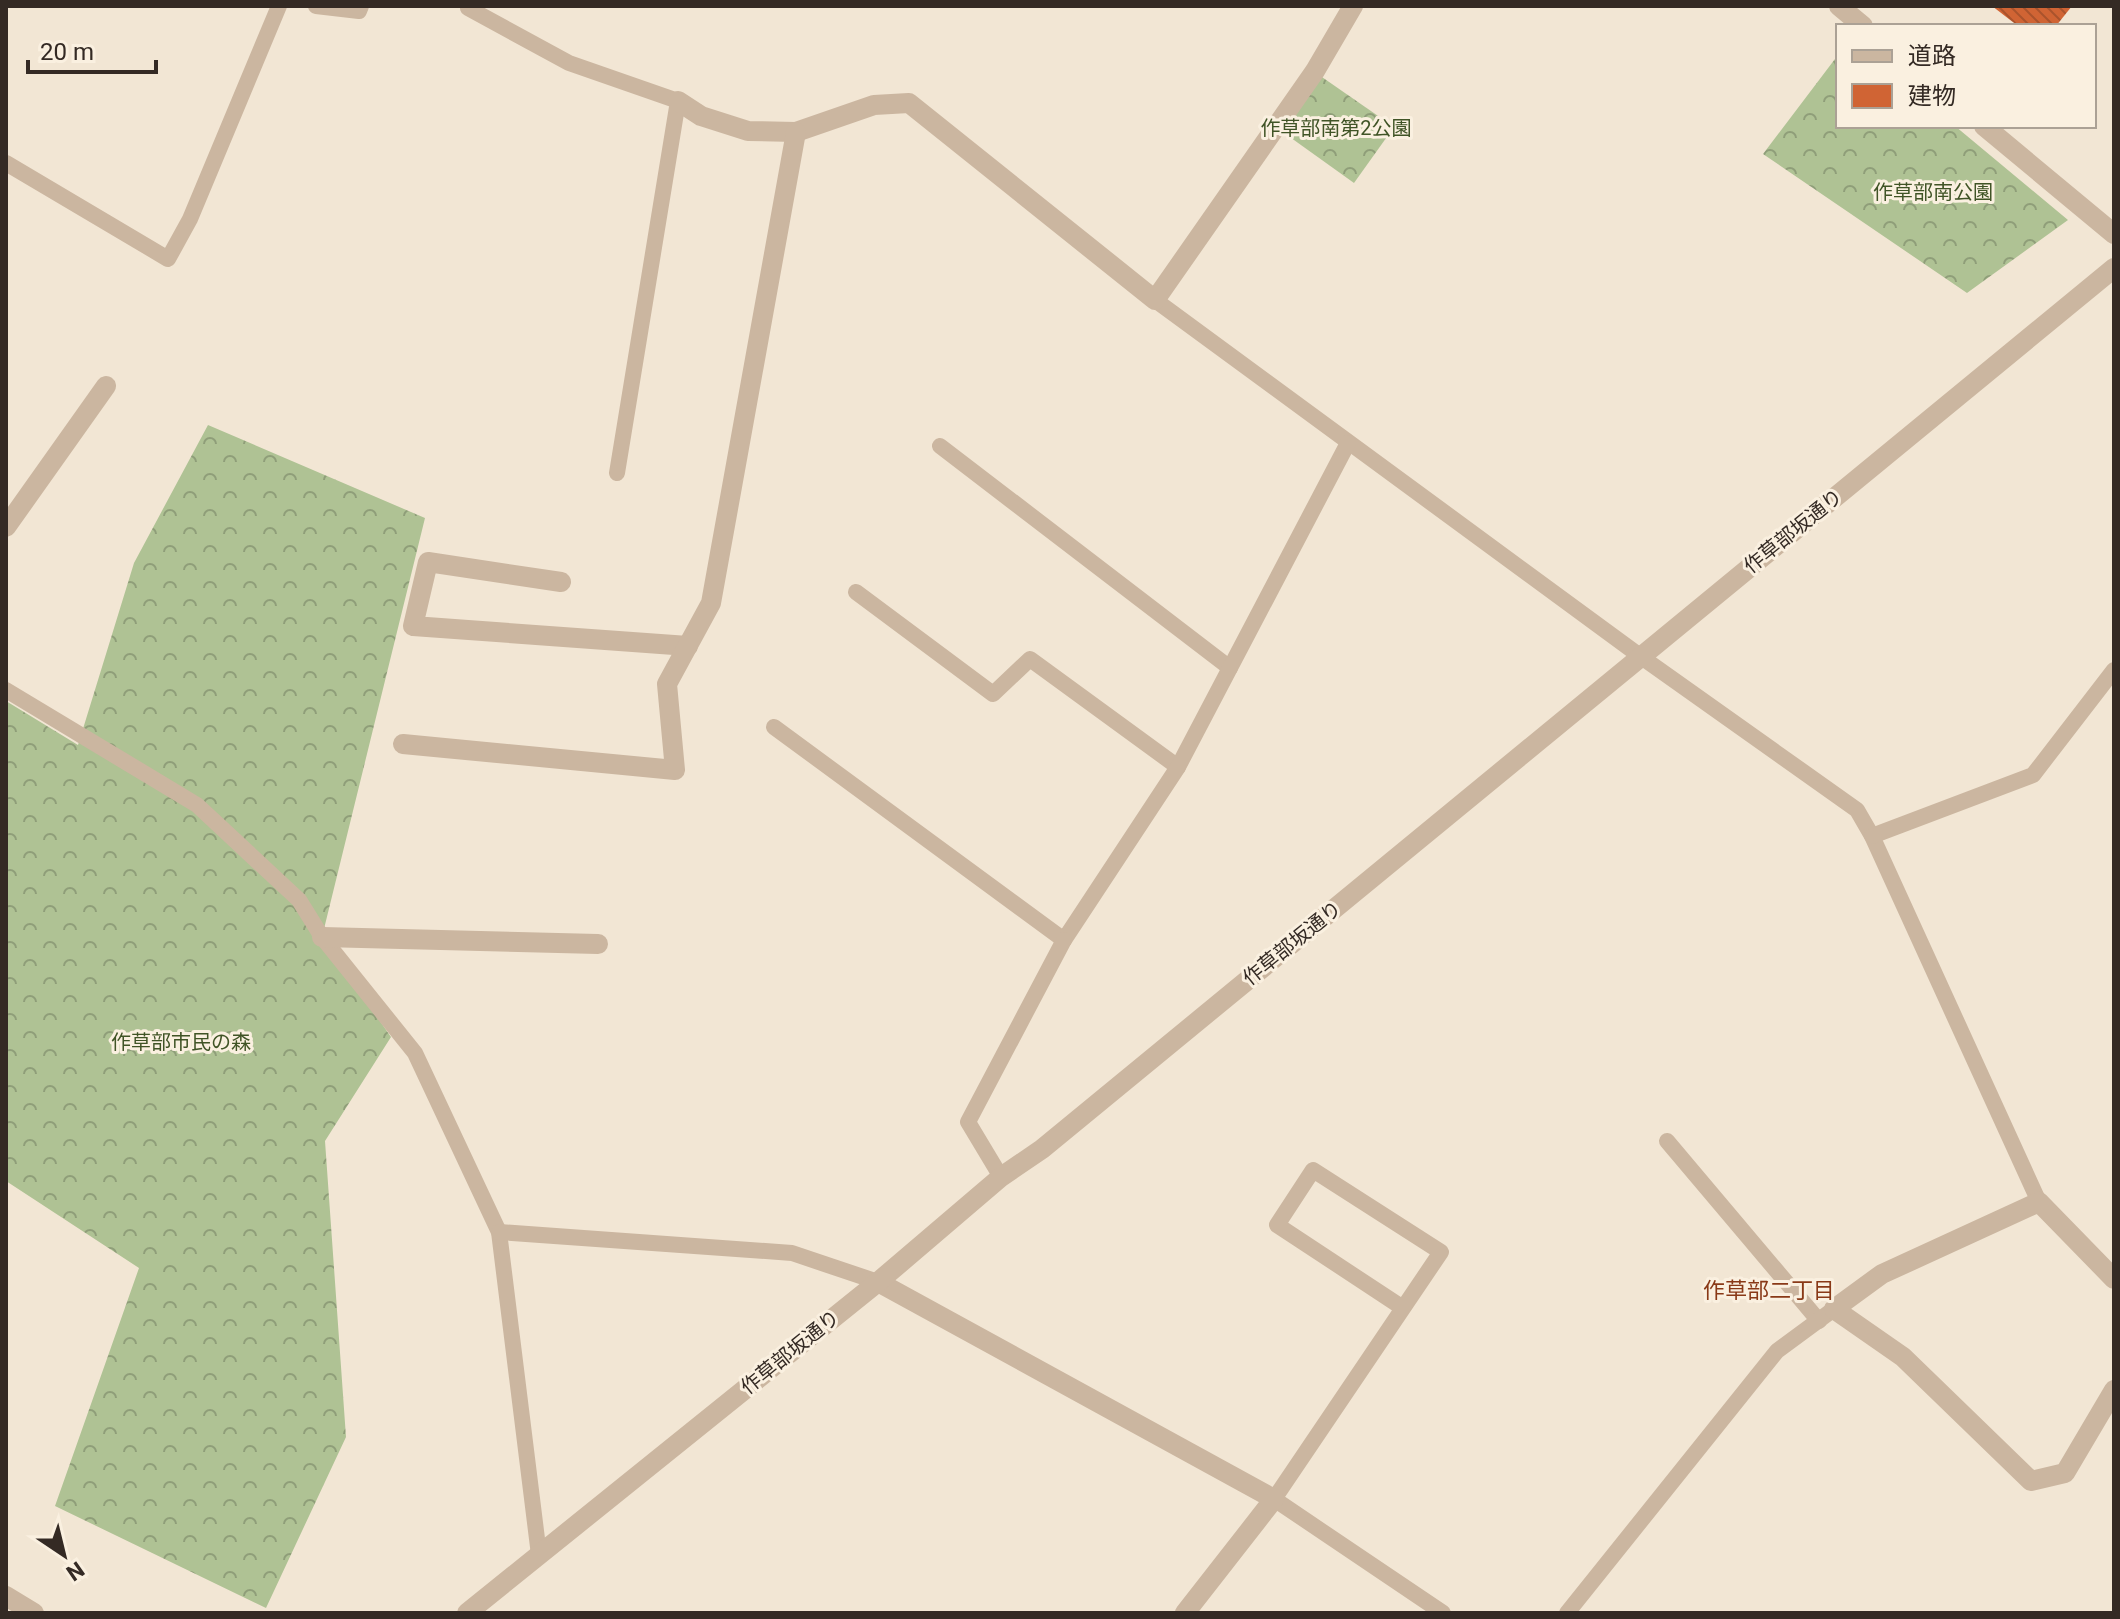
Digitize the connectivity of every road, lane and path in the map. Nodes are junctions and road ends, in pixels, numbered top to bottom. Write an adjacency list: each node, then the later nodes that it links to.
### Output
1 (279, 6): 11 (lane)
2 (316, 6): 3 (lane)
3 (361, 6)
4 (1353, 6): 14 (street)
5 (1839, 6): 7 (street)
6 (466, 7): 8 (lane)
7 (1861, 24)
8 (678, 101): 10 (street); 18 (lane)
9 (1986, 128): 12 (street)
10 (796, 132): 14 (street); 22 (street)
11 (6, 163)
12 (2114, 234)
13 (2114, 268): 23 (street, 作草部坂通り)
14 (1155, 300): 16 (lane)
15 (106, 386): 19 (street)
16 (1348, 443): 23 (lane); 24 (lane)
17 (940, 446): 24 (lane)
18 (617, 473)
19 (6, 527)
20 (561, 582): 22 (street)
21 (856, 592): 29 (lane)
22 (688, 646): 28 (street)
23 (1640, 656): 30 (lane); 35 (street, 作草部坂通り)
24 (1230, 668): 29 (lane)
25 (2114, 670): 30 (lane)
26 (6, 690): 31 (lane)
27 (774, 727): 32 (lane)
28 (403, 744)
29 (1178, 767): 32 (lane)
30 (1872, 836): 36 (lane)
31 (322, 937): 33 (street); 37 (lane)
32 (1064, 940): 35 (lane)
33 (598, 944)
34 (1667, 1141): 41 (lane)
35 (1001, 1177): 39 (street, 作草部坂通り)
36 (2039, 1202): 38 (street); 41 (street)
37 (499, 1232): 39 (lane); 44 (lane)
38 (2114, 1279)
39 (878, 1282): 43 (street); 44 (street, 作草部坂通り)
40 (1403, 1308): 40 (lane); 43 (lane)
41 (1827, 1315): 42 (street); 50 (lane)
42 (2114, 1390)
43 (1274, 1499): 48 (street); 49 (lane)
44 (539, 1555): 47 (street, 作草部坂通り)
45 (6, 1596): 46 (street)
46 (34, 1613)
47 (467, 1613)
48 (1185, 1613)
49 (1443, 1613)
50 (1567, 1613)

